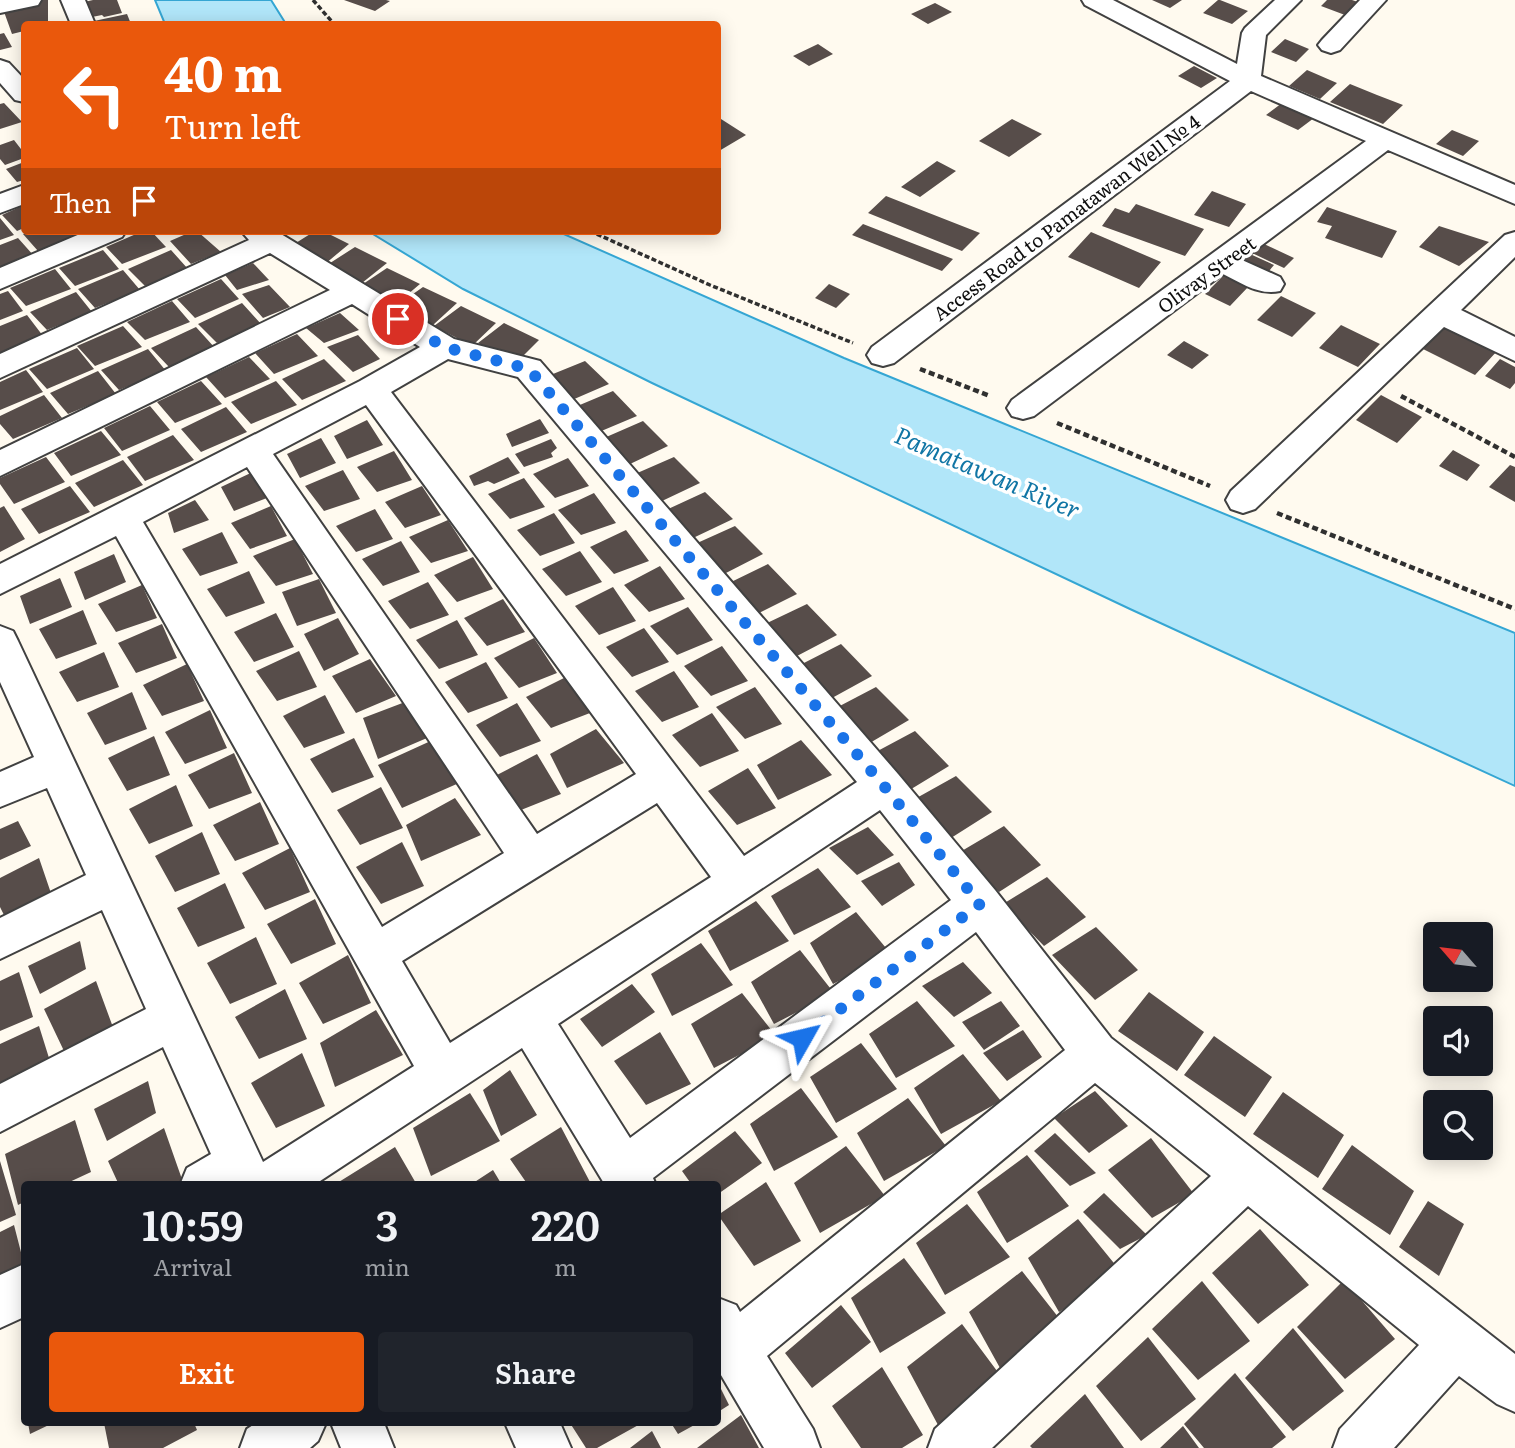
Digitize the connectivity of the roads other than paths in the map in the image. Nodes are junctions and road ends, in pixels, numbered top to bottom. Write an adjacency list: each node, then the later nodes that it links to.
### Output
1 (29, 0): 6 (street)
2 (73, 0): 7 (street)
3 (1094, 0): 12 (street)
4 (1289, 0): 12 (street)
5 (1374, 0): 8 (street)
6 (0, 6)
7 (82, 21)
8 (1331, 45)
9 (21, 55): 10 (street)
10 (0, 59)
11 (0, 68): 13 (street)
12 (1248, 80): 14 (street); 28 (street, Access Road to Pamatawan Well № 4)
13 (21, 91)
14 (1387, 138): 16 (street); 21 (street, Olivay Street)
15 (21, 195): 17 (street)
16 (1515, 195)
17 (0, 204)
18 (103, 235): 22 (street)
19 (263, 237): 24 (street); 29 (street)
20 (1515, 241): 25 (street)
21 (1223, 262): 23 (street); 31 (street, Olivay Street)
22 (0, 279)
23 (1269, 284)
24 (351, 292): 26 (street); 33 (street)
25 (1440, 312): 27 (street); 34 (street)
26 (444, 347): 30 (street); 40 (street)
27 (1515, 350)
28 (883, 355)
29 (0, 367)
30 (370, 388): 32 (street); 39 (street)
31 (1023, 408)
32 (253, 450): 35 (street); 42 (street)
33 (0, 464)
34 (1243, 500)
35 (123, 517): 36 (street); 47 (street)
36 (0, 580)
37 (1, 645): 38 (street)
38 (57, 765): 41 (street); 44 (street)
39 (662, 779): 42 (street); 43 (street)
40 (884, 786): 43 (street); 45 (street)
41 (0, 790)
42 (531, 859): 47 (street)
43 (739, 882): 49 (street)
44 (111, 884): 46 (street); 48 (street)
45 (980, 904): 50 (street); 54 (street)
46 (0, 939)
47 (374, 954): 51 (street)
48 (172, 1018): 52 (street); 55 (street)
49 (529, 1018): 51 (street); 54 (street)
50 (1095, 1054): 53 (street); 58 (street)
51 (443, 1074): 55 (street)
52 (0, 1109)
53 (1246, 1176): 59 (street); 68 (street)
54 (628, 1178)
55 (241, 1180)
56 (21, 1291): 57 (street)
57 (0, 1303)
58 (726, 1336): 67 (street)
59 (1456, 1342): 60 (street); 69 (street)
60 (1515, 1386)
61 (296, 1426): 64 (street)
62 (358, 1426): 65 (street)
63 (533, 1426): 66 (street)
64 (267, 1448)
65 (368, 1448)
66 (545, 1448)
67 (794, 1448)
68 (954, 1448)
69 (1359, 1448)

